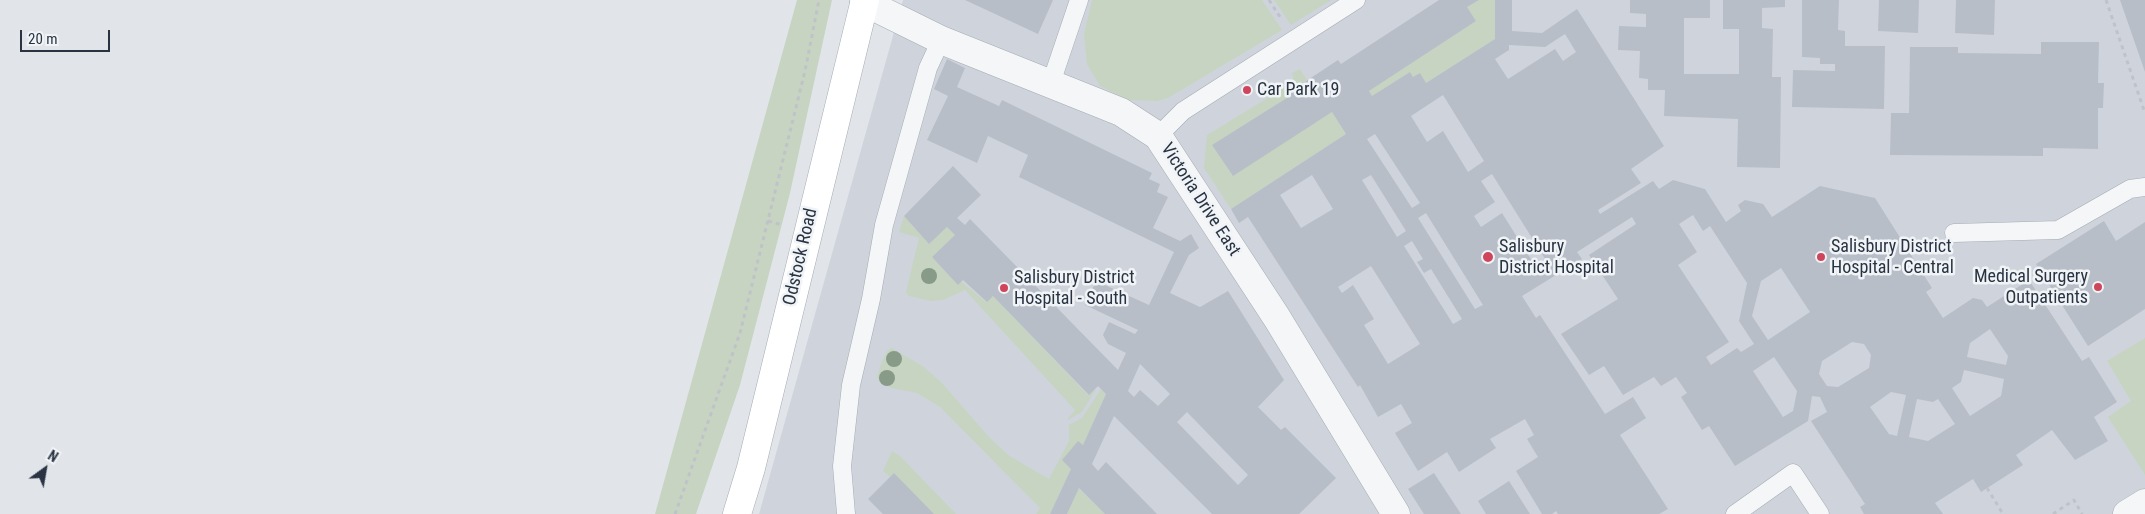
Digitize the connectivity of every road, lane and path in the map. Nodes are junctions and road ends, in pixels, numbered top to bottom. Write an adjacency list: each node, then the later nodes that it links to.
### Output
1 (819, 0): 11 (path)
2 (1079, 0): 7 (lane)
3 (1356, 0): 9 (lane)
4 (2106, 0): 8 (path)
5 (865, 1): 6 (street, Victoria Drive East); 17 (street, Odstock Road)
6 (941, 40): 7 (street, Victoria Drive East); 18 (lane)
7 (1051, 83): 9 (street, Victoria Drive East)
8 (2145, 113)
9 (1158, 136): 19 (street, Victoria Drive East)
10 (2145, 187): 13 (lane)
11 (768, 221): 12 (path); 16 (path)
12 (784, 226)
13 (1954, 233)
14 (1987, 488): 22 (path)
15 (2145, 503): 25 (street)
16 (675, 514)
17 (737, 514)
18 (846, 514)
19 (1396, 514)
20 (1736, 514): 21 (lane)
21 (1820, 514)
22 (2003, 514)
23 (2054, 514): 24 (path)
24 (2082, 514)
25 (2127, 514)

